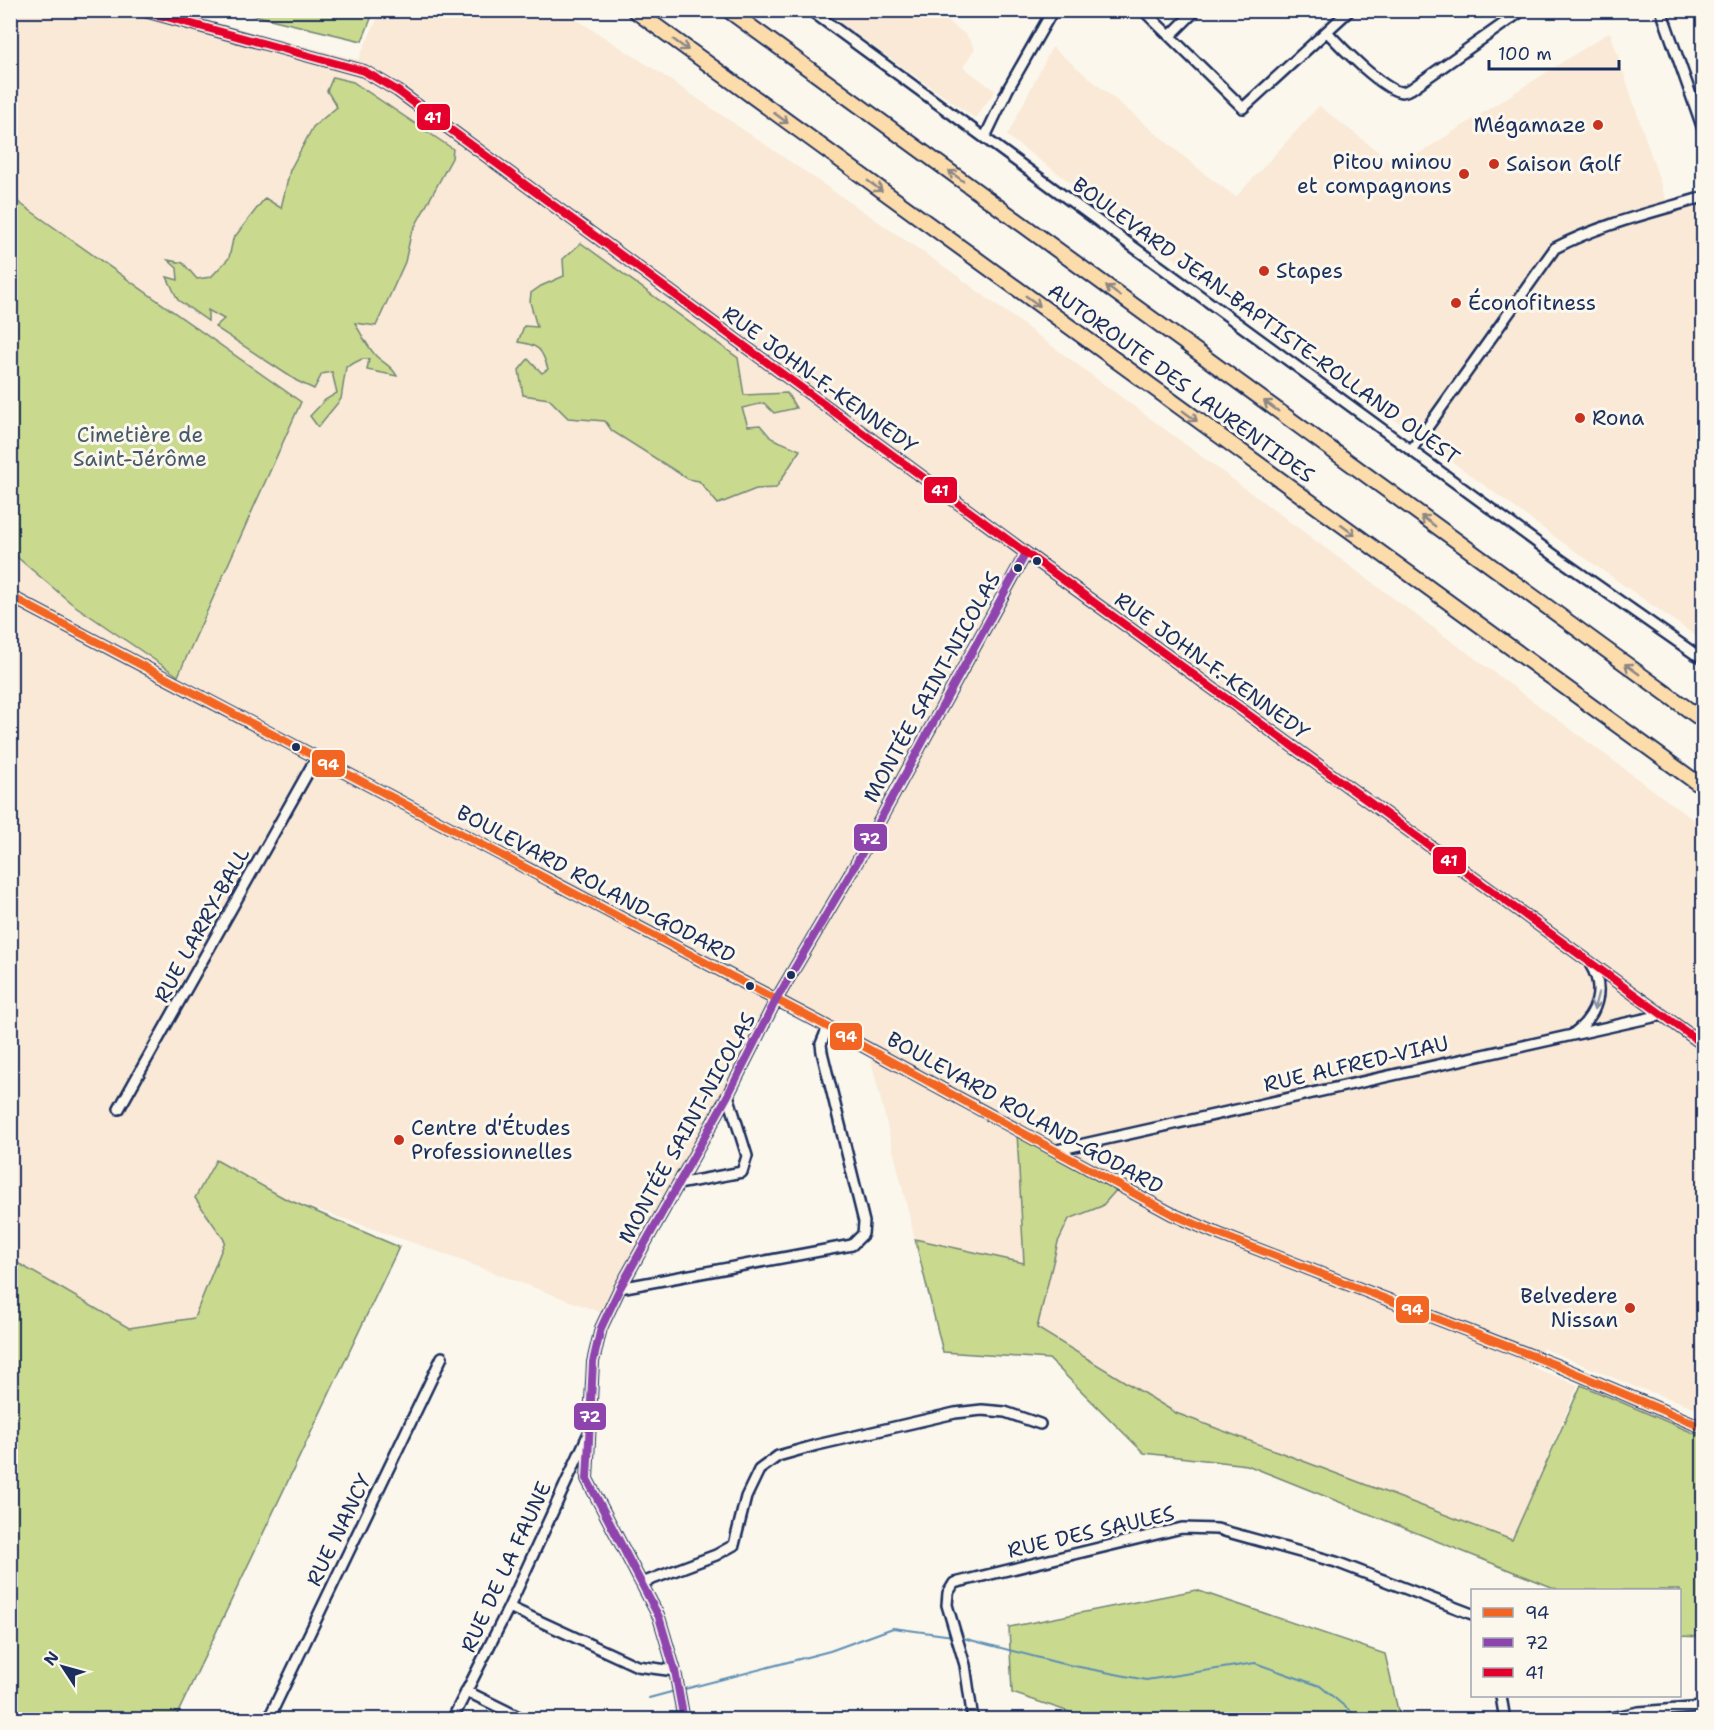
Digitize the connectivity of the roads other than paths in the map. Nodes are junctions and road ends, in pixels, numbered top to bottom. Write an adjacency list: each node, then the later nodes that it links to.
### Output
1 (141, 10): 17 (street, RUE JOHN-F.-KENNEDY)
2 (634, 10): 22 (highway, AUTOROUTE DES LAURENTIDES, one-way to 22)
3 (728, 10): 20 (highway, AUTOROUTE DES LAURENTIDES, one-way to 3)
4 (810, 10): 14 (street, BOULEVARD JEAN-BAPTISTE-ROLLAND OUEST)
5 (1053, 10): 14 (street)
6 (1143, 10): 12 (street)
7 (1196, 10): 12 (street)
8 (1350, 10): 11 (street)
9 (1523, 10): 11 (street)
10 (1661, 10): 13 (street)
11 (1327, 32): 12 (street)
12 (1170, 36)
13 (1704, 132)
14 (985, 137): 16 (street, BOULEVARD JEAN-BAPTISTE-ROLLAND OUEST)
15 (1704, 197): 16 (street)
16 (1412, 449): 19 (street, BOULEVARD JEAN-BAPTISTE-ROLLAND OUEST)
17 (1026, 553): 23 (street, RUE JOHN-F.-KENNEDY); 24 (street, MONTÉE SAINT-NICOLAS)
18 (10, 596): 21 (street, BOULEVARD ROLAND-GODARD)
19 (1704, 658)
20 (1703, 720)
21 (316, 758): 24 (street, BOULEVARD ROLAND-GODARD); 30 (street, RUE LARRY-BALL)
22 (1704, 788)
23 (1588, 961): 25 (street, RUE JOHN-F.-KENNEDY); 27 (street, one-way to 27)
24 (776, 1000): 26 (street, BOULEVARD ROLAND-GODARD); 29 (street, MONTÉE SAINT-NICOLAS)
25 (1662, 1015): 27 (street, RUE ALFRED-VIAU); 28 (street, RUE JOHN-F.-KENNEDY)
26 (828, 1027): 31 (street, BOULEVARD ROLAND-GODARD); 33 (street)
27 (1572, 1034): 31 (street, RUE ALFRED-VIAU)
28 (1704, 1044)
29 (728, 1095): 32 (street, MONTÉE SAINT-NICOLAS); 32 (street)
30 (118, 1109)
31 (1057, 1150): 36 (street, BOULEVARD ROLAND-GODARD)
32 (678, 1184): 33 (street, MONTÉE SAINT-NICOLAS)
33 (620, 1288): 37 (street, MONTÉE SAINT-NICOLAS)
34 (442, 1357): 45 (street, RUE NANCY)
35 (1040, 1424): 38 (street)
36 (1701, 1426)
37 (590, 1430): 38 (street, MONTÉE SAINT-NICOLAS); 39 (street, RUE DE LA FAUNE)
38 (642, 1583): 41 (street, MONTÉE SAINT-NICOLAS)
39 (509, 1607): 41 (street); 42 (street, RUE DE LA FAUNE)
40 (1471, 1613): 49 (street, RUE DES SAULES)
41 (675, 1671): 48 (street, MONTÉE SAINT-NICOLAS)
42 (466, 1691): 46 (street, RUE DE LA FAUNE); 47 (street)
43 (1501, 1697): 50 (street)
44 (1704, 1707): 51 (street)
45 (268, 1719)
46 (452, 1719)
47 (525, 1719)
48 (684, 1719)
49 (973, 1719)
50 (1505, 1719)
51 (1600, 1719)

